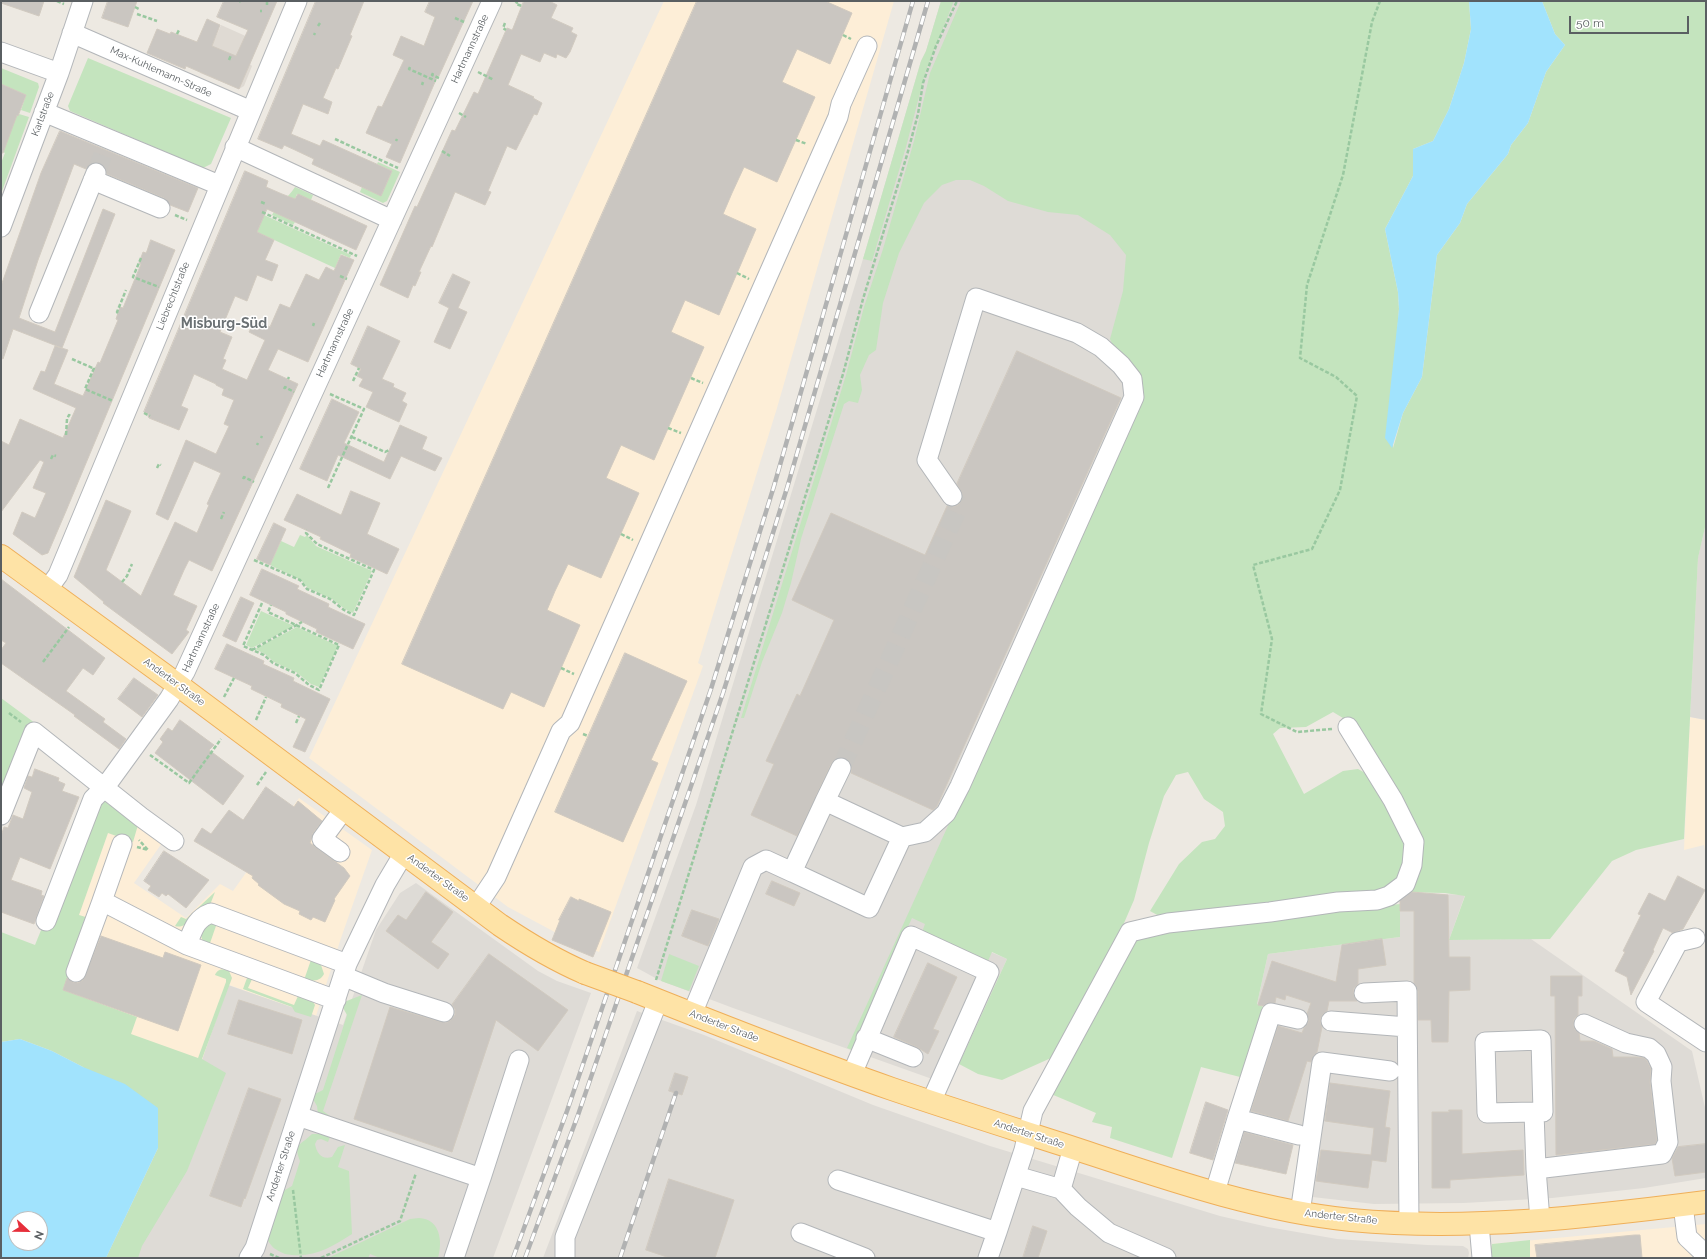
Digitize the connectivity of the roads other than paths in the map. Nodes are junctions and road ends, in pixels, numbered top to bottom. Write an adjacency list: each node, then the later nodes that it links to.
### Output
1 (83, 1): 4 (street, Karlstraße)
2 (296, 1): 8 (street, Liebrechtstraße)
3 (492, 1): 13 (street, Hartmannstraße)
4 (72, 33): 7 (street, Karlstraße); 8 (street, Max-Kuhlemann-Straße)
5 (867, 46): 33 (street)
6 (1, 52): 7 (street)
7 (59, 73): 9 (street, Karlstraße)
8 (250, 111): 10 (street, Liebrechtstraße)
9 (44, 112): 11 (street); 14 (street, Karlstraße)
10 (235, 147): 11 (street, Liebrechtstraße); 13 (street)
11 (219, 185): 18 (street, Liebrechtstraße)
12 (160, 208): 15 (street)
13 (392, 220): 19 (street, Hartmannstraße)
14 (1, 227)
15 (39, 313)
16 (952, 496): 26 (street)
17 (1, 556): 18 (main road, Anderter Straße)
18 (47, 590): 19 (main road, Anderter Straße)
19 (178, 685): 22 (street, Hartmannstraße); 24 (main road, Anderter Straße)
20 (1348, 727): 58 (street)
21 (841, 768): 23 (street)
22 (105, 787): 25 (street); 27 (street); 34 (street, Hartmannstraße)
23 (825, 801): 26 (street); 31 (street)
24 (344, 809): 29 (street); 30 (main road, Anderter Straße)
25 (1, 815)
26 (902, 837): 31 (street)
27 (174, 841)
28 (122, 844): 32 (street)
29 (340, 852)
30 (404, 853): 33 (main road, Anderter Straße); 37 (street, Anderter Straße)
31 (792, 872): 43 (street)
32 (102, 901): 36 (street); 38 (street)
33 (476, 906): 41 (main road, Anderter Straße, bridge)
34 (46, 921)
35 (1695, 938): 49 (street)
36 (187, 945): 37 (street); 40 (street)
37 (345, 970): 40 (street, Anderter Straße); 42 (street)
38 (76, 972)
39 (1364, 992): 47 (street)
40 (336, 1000): 56 (street, Anderter Straße)
41 (658, 1001): 43 (main road, Anderter Straße); 79 (street)
42 (444, 1012)
43 (692, 1014): 53 (main road, Anderter Straße)
44 (1298, 1019): 57 (street)
45 (1331, 1021): 47 (street)
46 (1584, 1024): 61 (street)
47 (1407, 1027): 71 (street)
48 (866, 1038): 50 (street); 53 (street); 54 (street)
49 (1706, 1042)
50 (913, 1057)
51 (519, 1060): 63 (street)
52 (1390, 1071): 69 (street)
53 (852, 1074): 54 (main road, Anderter Straße)
54 (931, 1102): 58 (main road, Anderter Straße)
55 (1534, 1112): 55 (street); 61 (street)
56 (298, 1116): 63 (street); 77 (street, Anderter Straße)
57 (1237, 1119): 59 (street); 66 (street)
58 (1027, 1133): 60 (main road, Anderter Straße); 62 (street)
59 (1299, 1135)
60 (1073, 1148): 65 (street); 66 (main road, Anderter Straße)
61 (1536, 1169): 70 (street)
62 (1016, 1176): 65 (street); 73 (street)
63 (481, 1178): 78 (street)
64 (838, 1180): 73 (street)
65 (1061, 1189): 81 (street)
66 (1215, 1192): 69 (main road, Anderter Straße)
67 (1706, 1202): 68 (main road, Anderter Straße)
68 (1683, 1205): 70 (main road, Anderter Straße); 75 (street)
69 (1300, 1213): 71 (main road, Anderter Straße)
70 (1540, 1220): 72 (main road, Anderter Straße)
71 (1409, 1223): 72 (main road, Anderter Straße)
72 (1479, 1224): 82 (street)
73 (997, 1232): 80 (street)
74 (801, 1233): 76 (street)
75 (1706, 1255)
76 (860, 1257)
77 (249, 1258)
78 (454, 1258)
79 (565, 1258)
80 (988, 1258)
81 (1166, 1258)
82 (1482, 1258)

